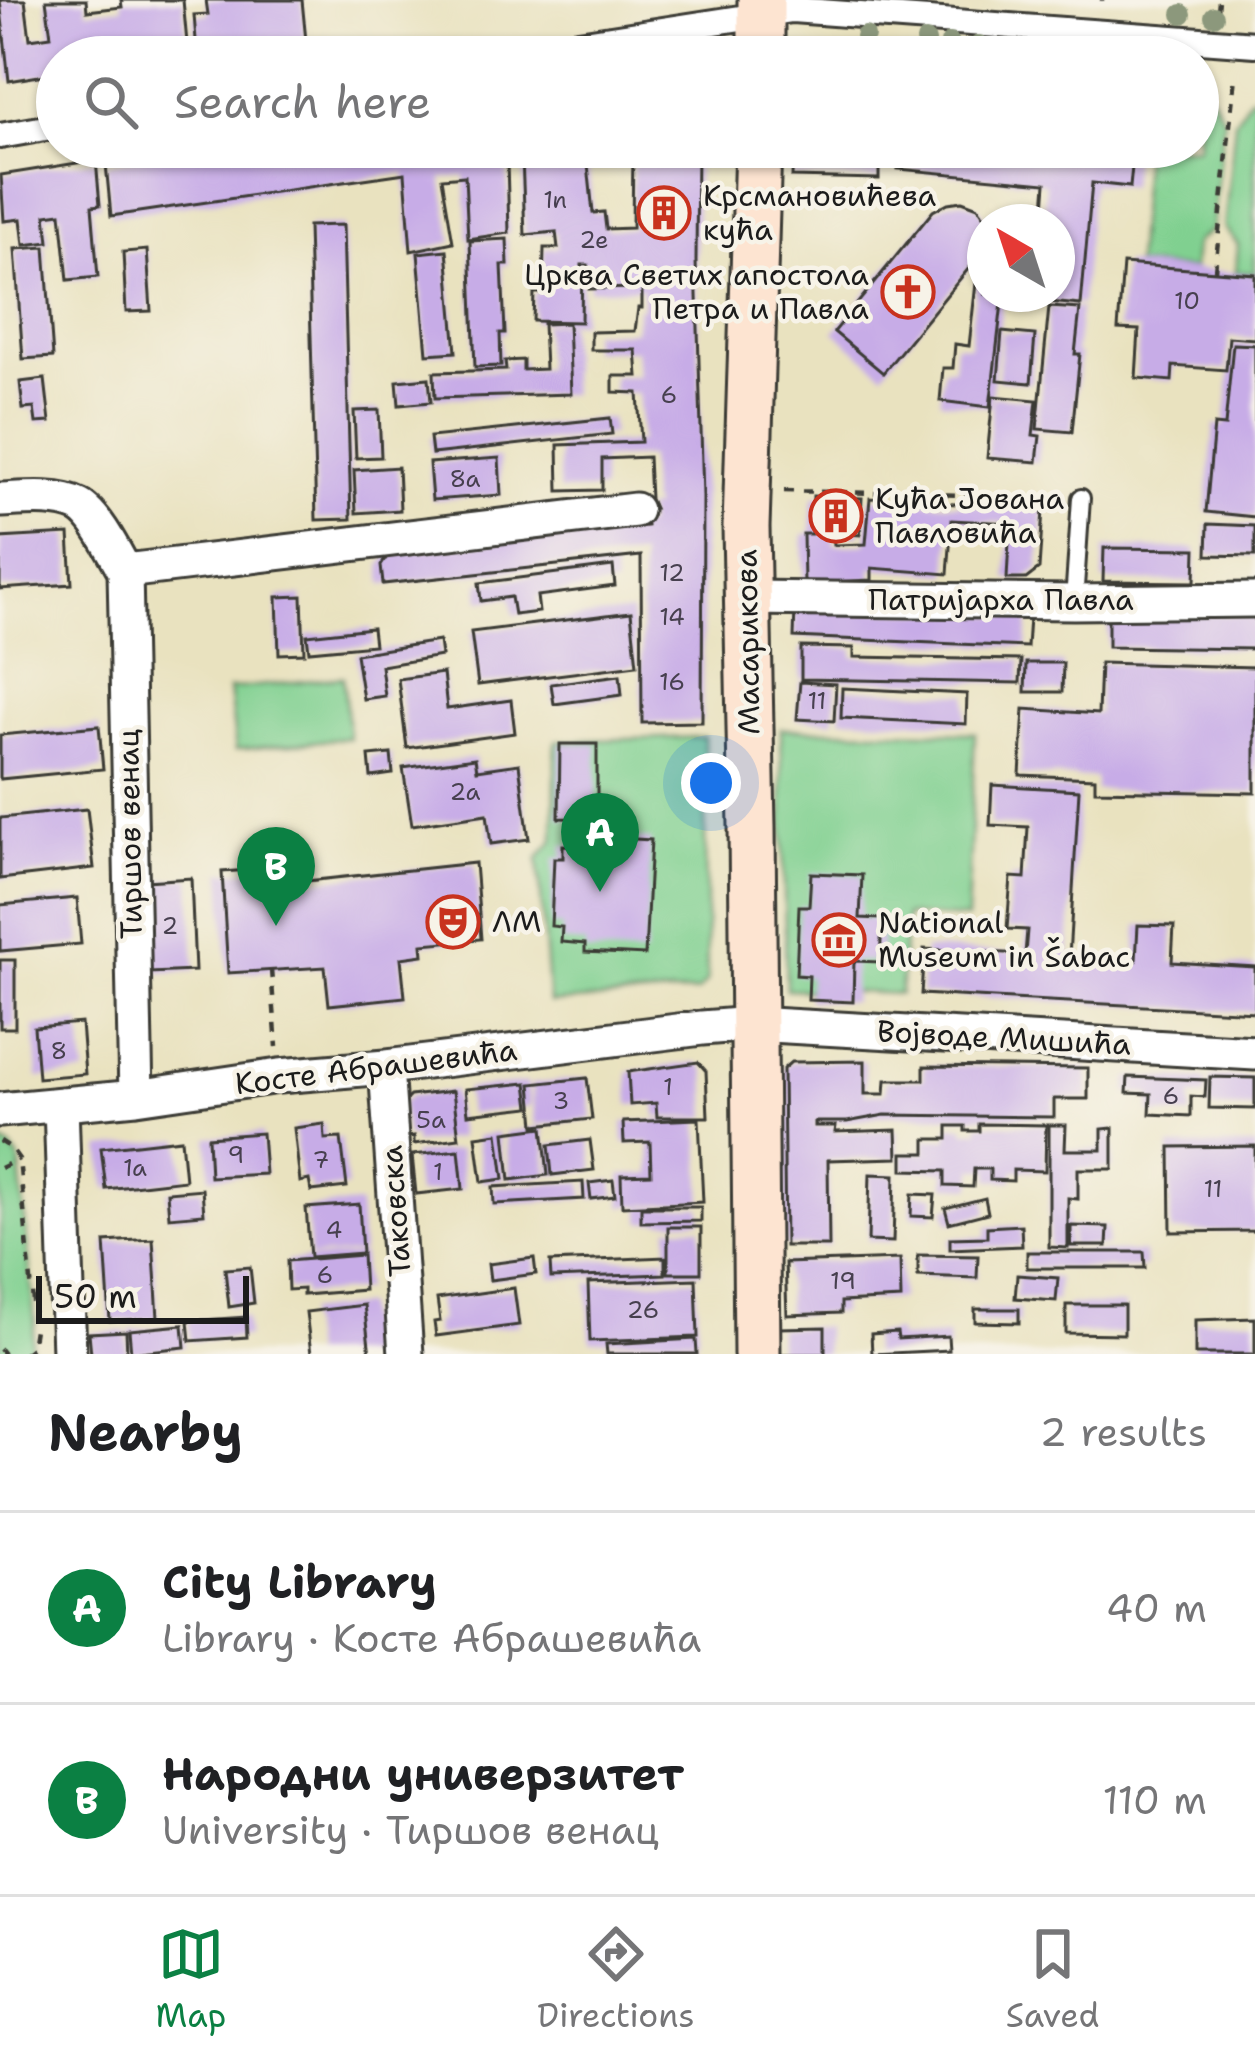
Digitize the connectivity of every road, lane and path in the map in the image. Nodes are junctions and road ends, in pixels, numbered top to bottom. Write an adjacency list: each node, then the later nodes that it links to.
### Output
1 (1219, 0): 2 (path)
2 (1218, 10)
3 (769, 31): 4 (street); 5 (street)
4 (715, 36)
5 (1152, 36)
6 (1219, 41): 7 (street)
7 (1255, 44)
8 (1234, 76): 12 (path)
9 (36, 130): 10 (street)
10 (0, 136)
11 (757, 168): 13 (main road, Масарикова)
12 (1215, 271)
13 (747, 490): 14 (path); 18 (main road, Масарикова)
14 (1081, 498): 20 (lane)
15 (0, 500): 17 (street)
16 (635, 510): 17 (street)
17 (124, 587): 26 (street, Тиршов венац)
18 (748, 598): 20 (street, Патријарха Павла); 22 (main road, Масарикова)
19 (1255, 600): 20 (street, Патријарха Павла)
20 (1074, 602)
21 (271, 970): 25 (path)
22 (752, 1024): 23 (street, Војводе Мишића); 24 (street, Косте Абрашевића); 35 (main road, Масарикова)
23 (1255, 1053)
24 (386, 1067): 25 (street, Косте Абрашевића); 34 (street, Таковска)
25 (279, 1076): 26 (street, Косте Абрашевића)
26 (136, 1097): 27 (street, Косте Абрашевића)
27 (61, 1104): 28 (street, Косте Абрашевића); 33 (street)
28 (0, 1110)
29 (0, 1142): 30 (path)
30 (20, 1159): 31 (path); 32 (path)
31 (0, 1168)
32 (24, 1354)
33 (69, 1354)
34 (406, 1354)
35 (757, 1354)

